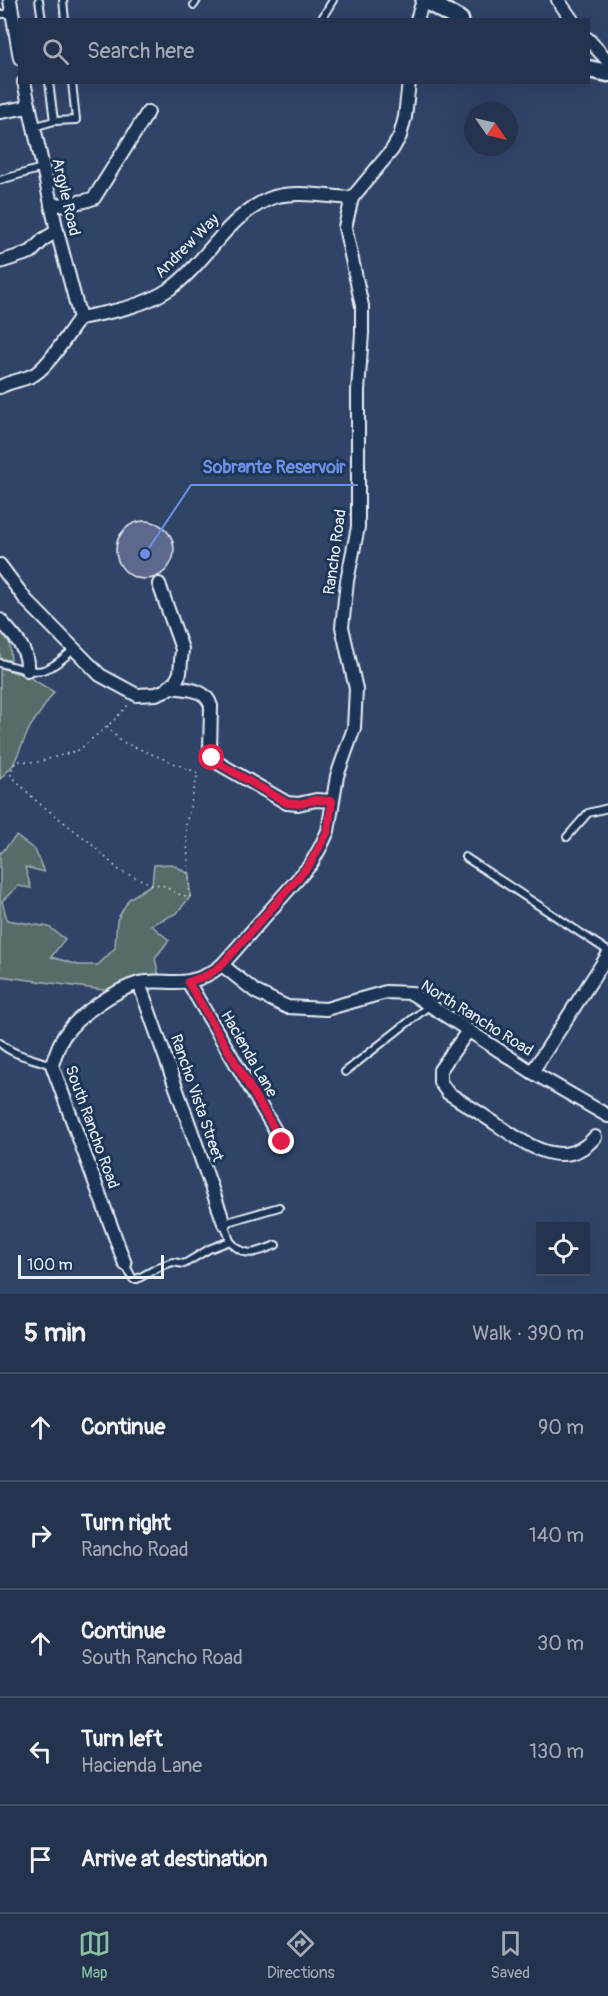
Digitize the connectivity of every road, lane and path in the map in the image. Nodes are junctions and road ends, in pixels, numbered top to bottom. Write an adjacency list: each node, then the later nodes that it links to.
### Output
1 (10, 0): 7 (street)
2 (39, 0): 8 (lane)
3 (63, 0): 9 (lane)
4 (333, 0): 10 (lane)
5 (424, 0): 11 (street); 12 (main road)
6 (558, 0): 13 (street)
7 (6, 14): 15 (street)
8 (42, 18)
9 (65, 18)
10 (322, 18)
11 (418, 18)
12 (456, 18)
13 (571, 18)
14 (590, 41): 16 (street)
15 (18, 52)
16 (608, 61)
17 (590, 69): 18 (main road)
18 (608, 73)
19 (24, 84): 23 (street, Argyle Road)
20 (49, 84): 26 (lane)
21 (72, 84): 26 (lane)
22 (409, 84): 30 (street, Rancho Road)
23 (28, 107): 24 (street); 27 (street, Argyle Road)
24 (0, 112)
25 (148, 112): 31 (street)
26 (54, 120): 27 (lane)
27 (32, 127): 28 (street, Argyle Road)
28 (42, 168): 29 (lane); 31 (street, Argyle Road)
29 (0, 180)
30 (352, 198): 34 (street, Andrew Way); 45 (street, Rancho Road)
31 (51, 206): 32 (street, Argyle Road)
32 (57, 231): 33 (street); 34 (street, Argyle Road)
33 (0, 262)
34 (80, 318): 35 (street)
35 (0, 387)
36 (0, 565): 39 (street)
37 (159, 584): 42 (street)
38 (0, 620): 41 (street)
39 (74, 650): 41 (lane); 43 (street)
40 (0, 663): 41 (lane)
41 (27, 670)
42 (170, 687): 43 (street); 45 (street)
43 (137, 695): 44 (path)
44 (107, 726): 44 (path)
45 (332, 801): 51 (street, Rancho Road)
46 (608, 808): 47 (lane)
47 (567, 837)
48 (465, 857): 49 (lane)
49 (608, 951)
50 (608, 955): 59 (street)
51 (222, 965): 52 (street, South Rancho Road); 54 (street, North Rancho Road)
52 (188, 982): 53 (street, South Rancho Road); 62 (street, Hacienda Lane)
53 (139, 983): 57 (street, South Rancho Road); 64 (street, Rancho Vista Street)
54 (431, 1005): 55 (street, North Rancho Road); 58 (lane)
55 (468, 1031): 59 (street, North Rancho Road); 61 (street)
56 (0, 1043): 57 (lane)
57 (52, 1065): 67 (street, South Rancho Road)
58 (345, 1072)
59 (532, 1072): 60 (street, North Rancho Road)
60 (608, 1116)
61 (595, 1137)
62 (282, 1142)
63 (279, 1207): 64 (lane)
64 (224, 1223): 65 (lane)
65 (230, 1241): 66 (lane); 67 (lane)
66 (276, 1245)
67 (125, 1264)

